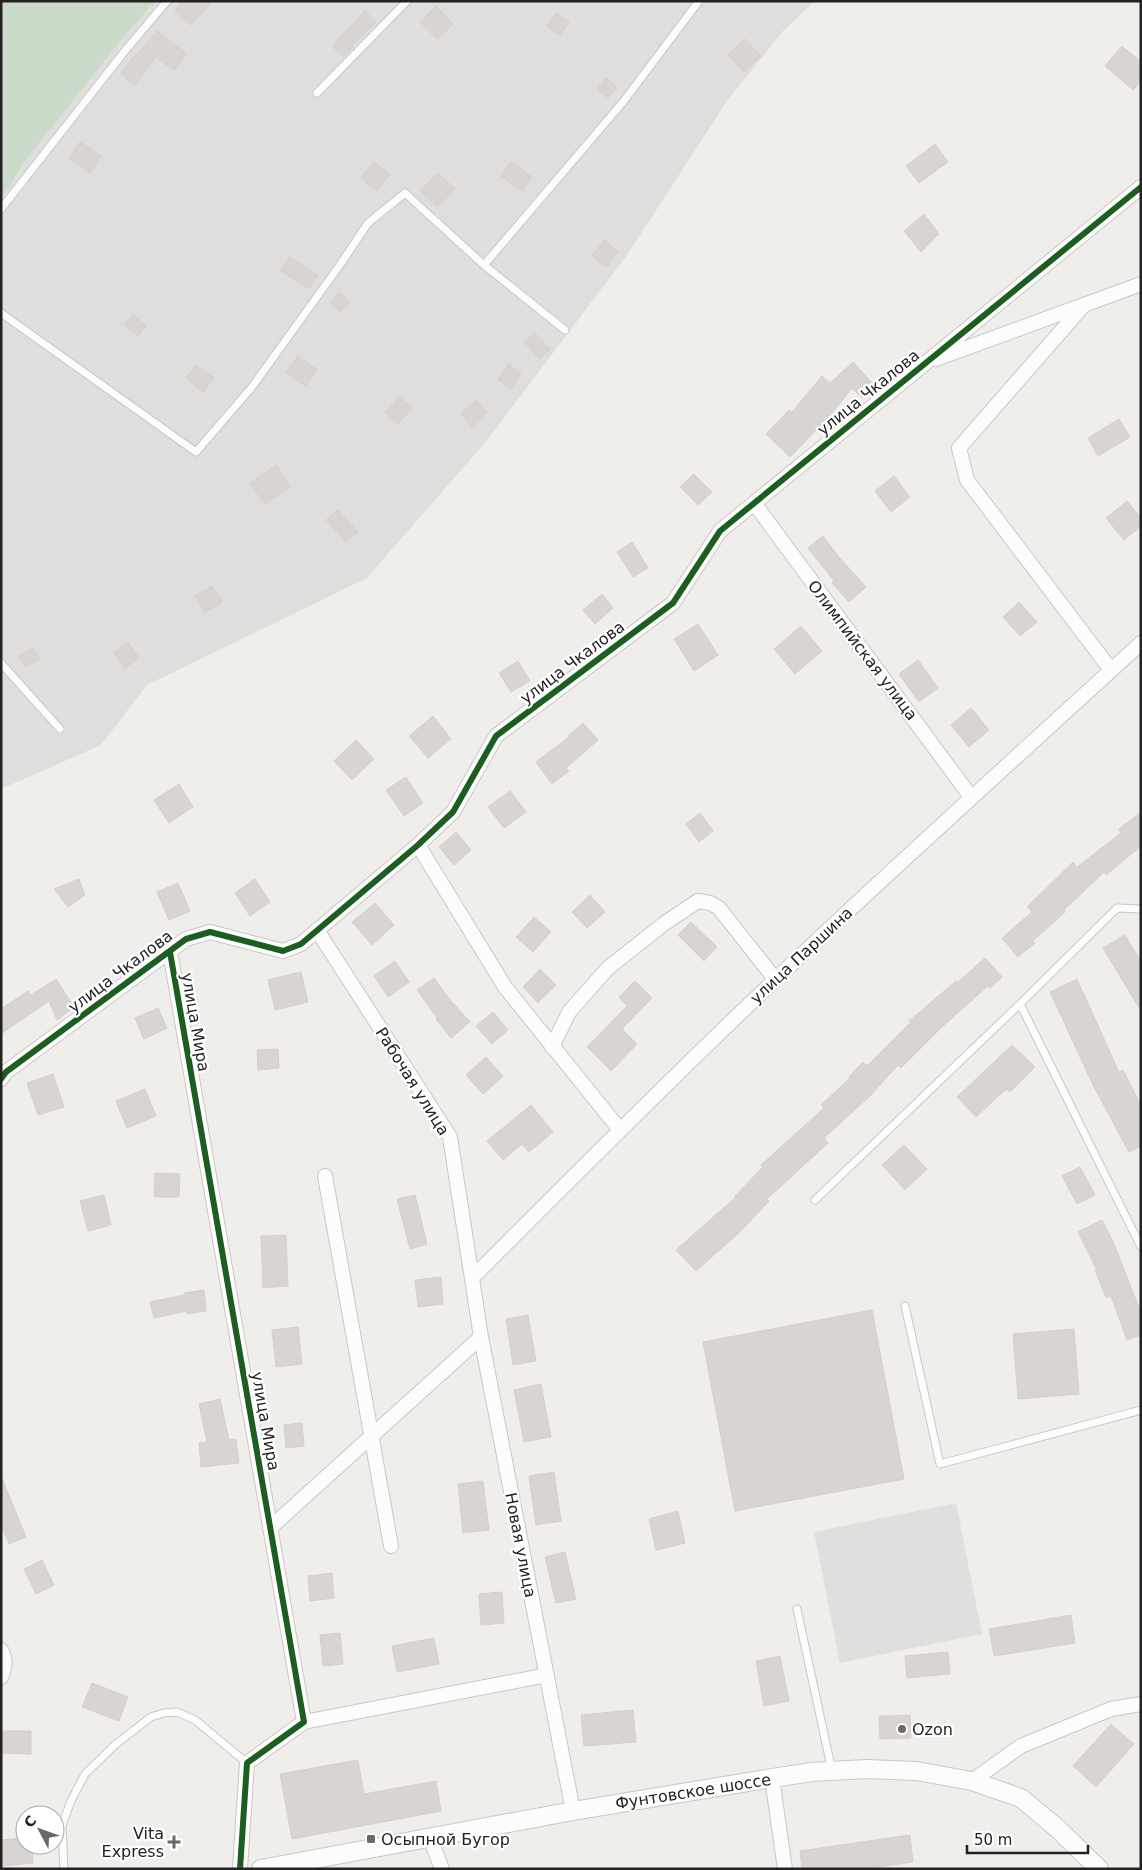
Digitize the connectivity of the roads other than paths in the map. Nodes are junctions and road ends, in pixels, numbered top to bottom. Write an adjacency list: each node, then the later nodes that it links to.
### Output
1 (167, 1): 6 (lane)
2 (408, 1): 4 (lane)
3 (699, 1): 7 (lane)
4 (317, 92)
5 (1141, 187): 12 (street, улица Чкалова)
6 (1, 209)
7 (484, 265): 10 (lane); 11 (lane)
8 (1141, 284): 9 (street)
9 (1084, 305): 12 (street); 16 (street)
10 (1, 313)
11 (565, 330)
12 (926, 363): 13 (street, улица Чкалова)
13 (754, 503): 18 (street, Олимпийская улица); 19 (street, улица Чкалова)
14 (1141, 643): 16 (street, улица Паршина)
15 (1, 663): 17 (lane)
16 (1111, 670): 18 (street, улица Паршина)
17 (60, 729)
18 (971, 797): 23 (street, улица Паршина)
19 (418, 845): 21 (street, улица Чкалова); 25 (street)
20 (1141, 909): 24 (lane)
21 (317, 930): 22 (street, улица Чкалова); 31 (street, Рабочая улица)
22 (170, 952): 26 (street, улица Чкалова); 36 (street, улица Мира)
23 (775, 979): 25 (street); 27 (street, улица Паршина)
24 (1020, 1004): 29 (lane); 30 (lane)
25 (552, 1047): 27 (street)
26 (1, 1078)
27 (620, 1130): 31 (street, улица Паршина)
28 (325, 1176): 35 (street)
29 (815, 1200)
30 (1141, 1247)
31 (472, 1278): 33 (street, Новая улица)
32 (905, 1306): 34 (lane)
33 (481, 1337): 35 (street); 40 (street, Новая улица)
34 (1141, 1410)
35 (372, 1438): 36 (street); 37 (street)
36 (270, 1528): 43 (street, улица Мира)
37 (391, 1546)
38 (797, 1609): 45 (lane)
39 (1, 1650): 41 (street)
40 (547, 1676): 43 (street); 48 (street, Новая улица)
41 (1, 1677)
42 (1141, 1704): 47 (street)
43 (304, 1722): 44 (street)
44 (247, 1763): 52 (lane); 53 (street)
45 (832, 1771): 46 (street, Фунтовское шоссе); 47 (street, Фунтовское шоссе)
46 (772, 1778): 48 (street, Фунтовское шоссе); 56 (street)
47 (972, 1781): 51 (street, Фунтовское шоссе)
48 (573, 1811): 49 (street, Фунтовское шоссе)
49 (430, 1838): 50 (street, Фунтовское шоссе); 55 (street)
50 (318, 1864): 54 (street, Фунтовское шоссе)
51 (1098, 1868)
52 (64, 1869)
53 (240, 1869)
54 (261, 1869)
55 (442, 1869)
56 (785, 1869)

